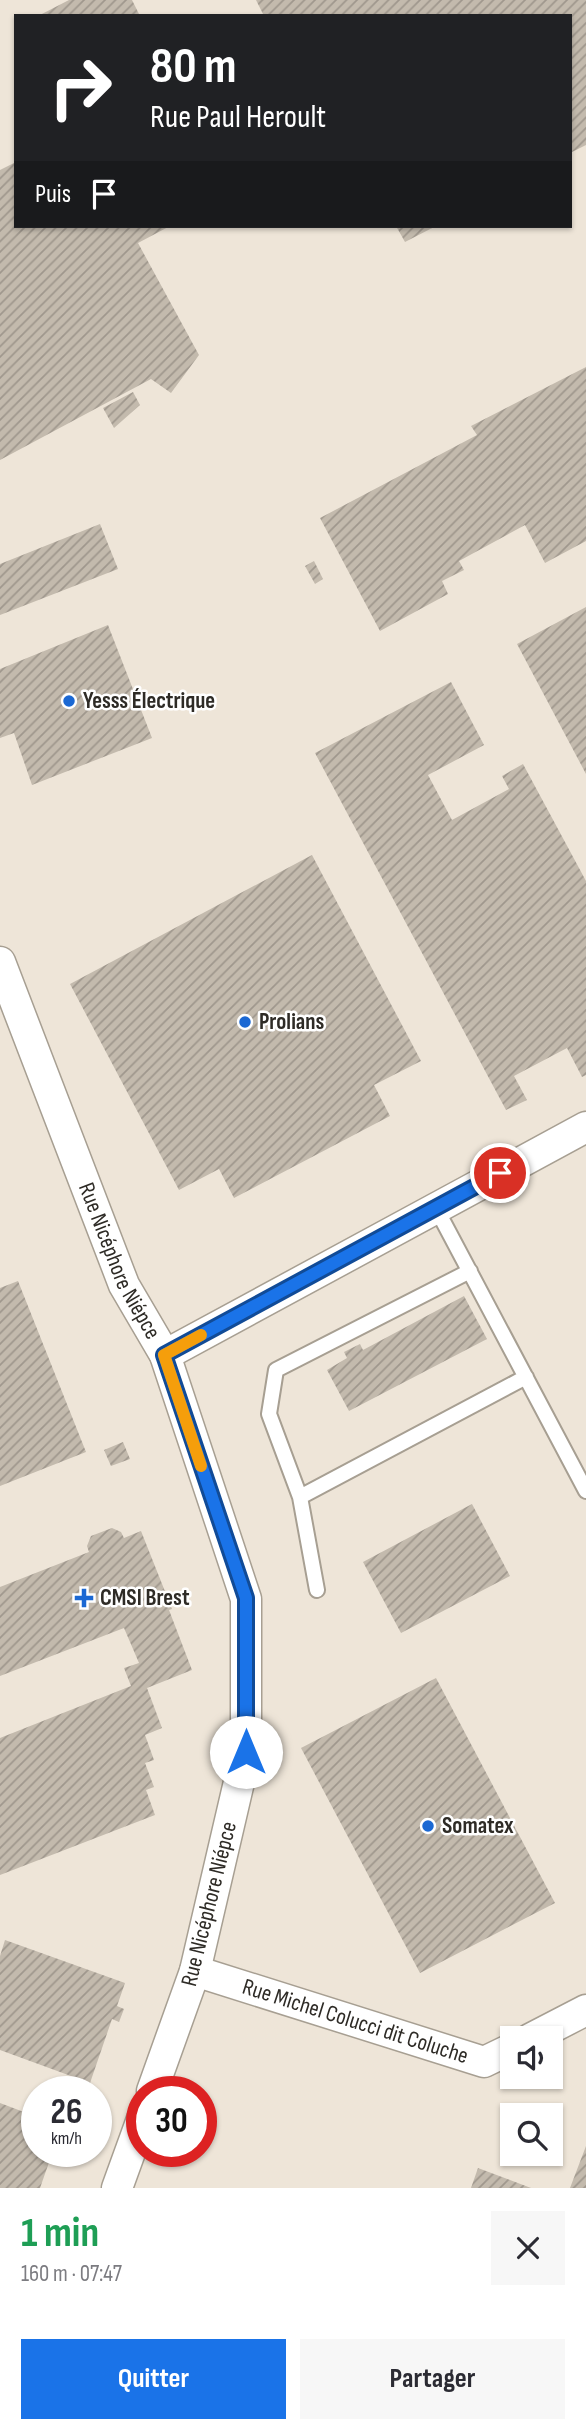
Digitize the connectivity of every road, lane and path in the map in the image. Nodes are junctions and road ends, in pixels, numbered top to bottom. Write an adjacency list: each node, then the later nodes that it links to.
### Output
1 (0, 962): 5 (street, Rue Nicéphore Niépce)
2 (586, 1127): 3 (street)
3 (436, 1208): 4 (lane); 5 (street)
4 (470, 1271): 6 (lane); 8 (lane)
5 (164, 1355): 10 (street, Rue Nicéphore Niépce)
6 (526, 1377): 7 (lane); 8 (lane)
7 (586, 1491)
8 (300, 1497): 9 (lane)
9 (317, 1590)
10 (195, 1971): 13 (street, Rue Michel Colucci dit Coluche); 14 (street, Rue Nicéphore Niépce)
11 (586, 2010): 12 (street)
12 (555, 2026)
13 (500, 2054)
14 (157, 2076)
15 (126, 2163): 16 (street)
16 (117, 2188)

